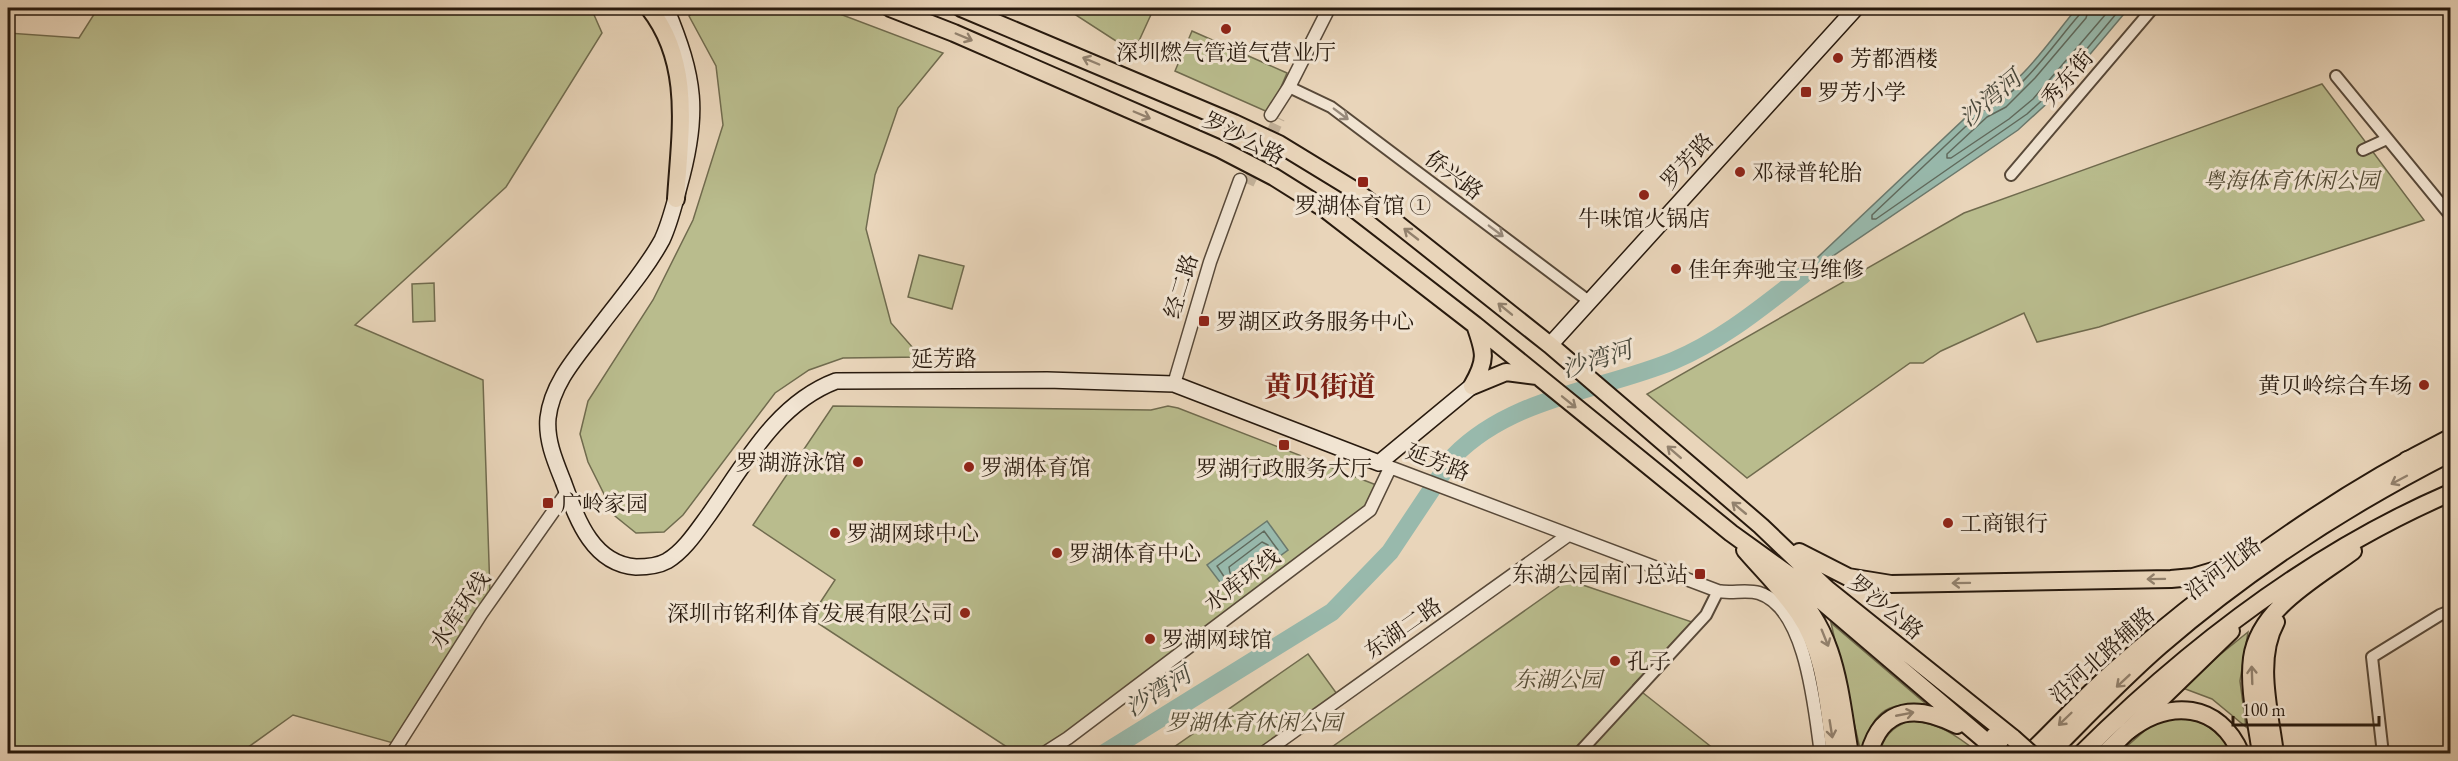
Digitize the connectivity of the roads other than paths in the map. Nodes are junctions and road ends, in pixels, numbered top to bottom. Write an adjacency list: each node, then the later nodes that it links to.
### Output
1 (649, 8): 15 (main road)
2 (666, 8): 15 (main road, 延芳路)
3 (890, 8): 18 (main road, 罗沙公路, one-way to 18)
4 (961, 8): 19 (main road, 罗沙公路, one-way to 4)
5 (1329, 8): 9 (street)
6 (1857, 8): 17 (main road, 罗芳路)
7 (2153, 8): 13 (street, 秀东街)
8 (2336, 76): 11 (street)
9 (1289, 87): 10 (street); 17 (street, 侨兴路, one-way to 17)
10 (1275, 116)
11 (2387, 139): 12 (street); 16 (street)
12 (2363, 150)
13 (2011, 175)
14 (1244, 182): 21 (street, 经二路)
15 (676, 199): 28 (main road, 延芳路)
16 (2451, 214)
17 (1590, 302): 19 (main road, 罗芳路)
18 (1475, 325): 20 (main road, 罗沙公路); 22 (main road)
19 (1555, 349): 31 (main road, 罗沙公路, one-way to 19)
20 (1538, 377): 22 (main road); 32 (main road, 罗沙公路, one-way to 32)
21 (1174, 384): 27 (main road, 延芳路); 28 (main road, 延芳路)
22 (1472, 386): 27 (main road)
23 (2451, 438): 26 (main road, 沿河北路辅路)
24 (2451, 447): 26 (main road)
25 (2451, 453): 53 (main road, 沿河北路, one-way to 53)
26 (2407, 460): 34 (main road, 沿河北路辅路)
27 (1384, 465): 33 (street, 延芳路); 45 (street, 水库环线)
28 (567, 492): 44 (street, 水库环线)
29 (2451, 493): 30 (main road)
30 (2401, 515): 36 (main road); 37 (main road)
31 (1761, 526): 34 (main road, one-way to 31); 41 (main road, 罗沙公路)
32 (1731, 533): 40 (main road, 罗沙公路); 49 (main road, one-way to 49); 50 (main road, one-way to 50)
33 (1567, 536): 35 (street, 延芳路); 46 (street, 东湖二路)
34 (2253, 559): 52 (main road, 沿河北路辅路, one-way to 52)
35 (1718, 591): 47 (street); 48 (street, 延芳路)
36 (2293, 596): 57 (main road, one-way to 36); 58 (main road)
37 (2259, 603): 39 (main road); 54 (main road)
38 (2451, 612): 59 (street)
39 (2128, 731): 55 (main road); 56 (main road)
40 (1981, 737): 41 (main road, 罗沙公路); 51 (main road, one-way to 40)
41 (2008, 749): 52 (main road, 罗沙公路, bridge)
42 (328, 753): 43 (street)
43 (334, 753)
44 (392, 753)
45 (1043, 753)
46 (1262, 753)
47 (1578, 753)
48 (1821, 753)
49 (1835, 753)
50 (1850, 753)
51 (1869, 753)
52 (2030, 753)
53 (2049, 753)
54 (2081, 753)
55 (2104, 753)
56 (2241, 753)
57 (2261, 753)
58 (2275, 753)
59 (2383, 753)

